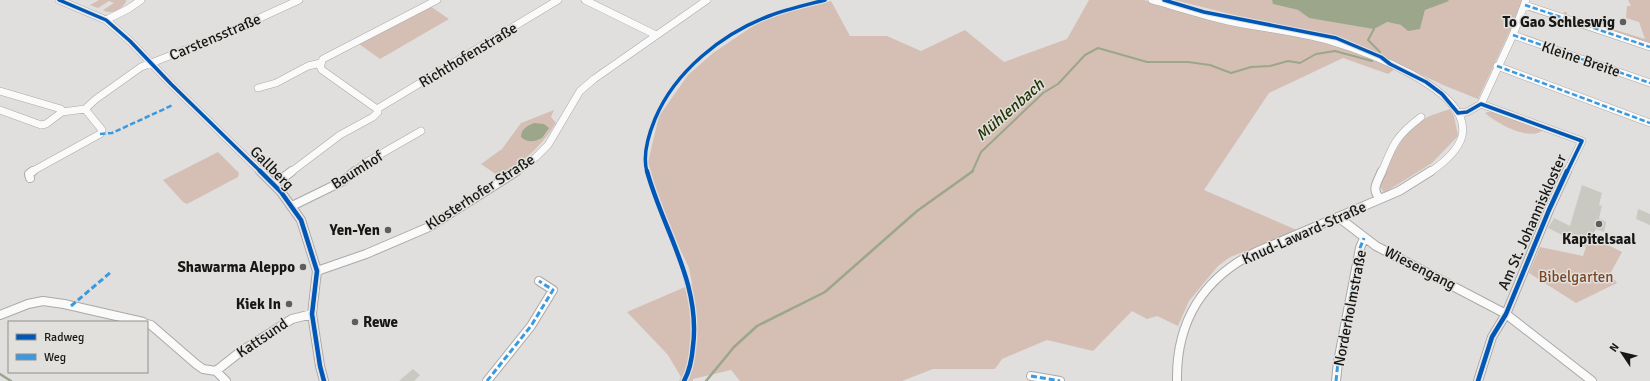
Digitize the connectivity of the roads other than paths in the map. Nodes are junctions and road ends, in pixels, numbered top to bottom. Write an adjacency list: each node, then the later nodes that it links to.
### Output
1 (59, 0): 11 (street, Gallberg)
2 (139, 0): 11 (street)
3 (299, 0): 16 (street, Carstensstraße)
4 (436, 0): 15 (street)
5 (558, 0): 24 (street, Richthofenstraße)
6 (585, 0): 12 (street)
7 (707, 0): 12 (street, Klosterhofer Straße)
8 (1152, 0): 17 (street)
9 (1164, 0): 17 (street)
10 (1525, 2): 13 (street); 14 (street)
11 (106, 20): 16 (street, Gallberg)
12 (656, 35): 37 (street, Klosterhofer Straße)
13 (1512, 35): 18 (street); 19 (street, Kleine Breite)
14 (1650, 47)
15 (320, 63): 20 (street); 24 (street)
16 (152, 64): 23 (street, Carstensstraße); 32 (street, Gallberg)
17 (1390, 64): 27 (street)
18 (1497, 66): 22 (street); 29 (street)
19 (1650, 83)
20 (258, 88)
21 (0, 91): 26 (street)
22 (1481, 104): 27 (street); 40 (street, Am St. Johanniskloster)
23 (85, 109): 26 (street); 31 (street)
24 (377, 109): 32 (street, Richthofenstraße)
25 (0, 110): 26 (street)
26 (62, 112)
27 (1458, 113): 33 (street, Knud-Laward-Straße)
28 (1421, 117): 33 (street)
29 (1650, 123)
30 (421, 132): 34 (street, Baumhof)
31 (30, 178)
32 (274, 185): 34 (street, Gallberg)
33 (1380, 199): 35 (street, Knud-Laward-Straße)
34 (292, 206): 37 (street, Gallberg)
35 (1338, 217): 36 (street, Wiesengang); 51 (street, Knud-Laward-Straße)
36 (1364, 238): 40 (street, Wiesengang); 46 (street, Norderholmstraße)
37 (317, 271): 39 (street, Gallberg)
38 (539, 281): 49 (street)
39 (312, 314): 44 (street, Kattsund); 48 (street, Gallberg)
40 (1506, 314): 52 (street, Am St. Johanniskloster); 53 (street, Wiesengang)
41 (0, 315): 42 (street)
42 (138, 321)
43 (148, 324): 44 (street)
44 (216, 371): 47 (street)
45 (1031, 376): 50 (street)
46 (1339, 380)
47 (226, 381)
48 (324, 381)
49 (487, 381)
50 (1060, 381)
51 (1177, 381)
52 (1478, 381)
53 (1592, 381)

